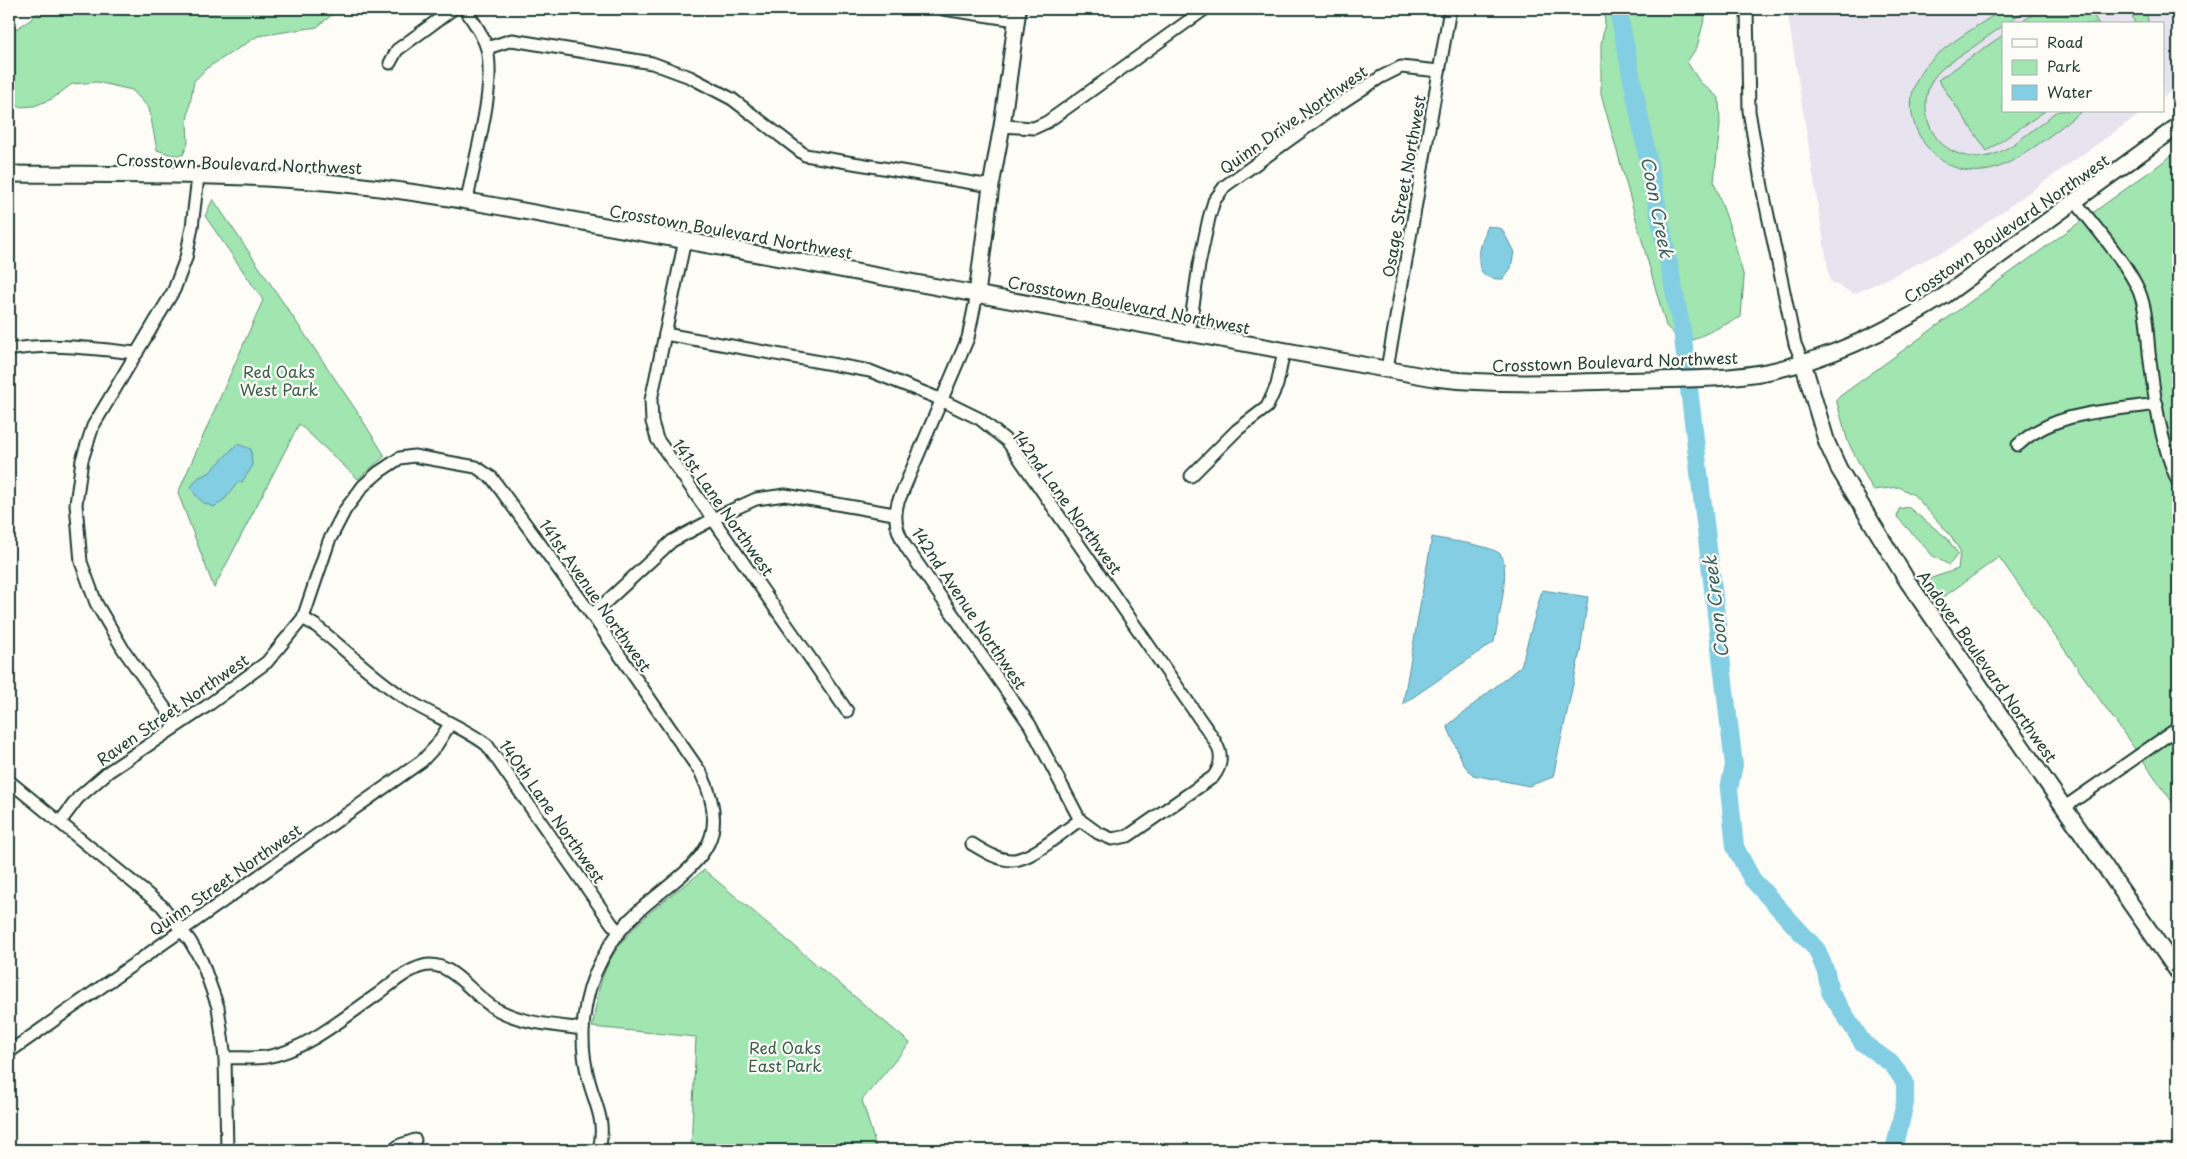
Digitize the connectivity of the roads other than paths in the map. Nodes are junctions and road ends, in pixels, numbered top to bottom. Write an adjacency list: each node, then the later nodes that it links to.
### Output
1 (453, 9): 9 (street)
2 (465, 9): 8 (street)
3 (944, 9): 7 (street)
4 (1205, 9): 11 (street)
5 (1450, 9): 10 (street, Osage Street Northwest)
6 (1747, 9): 25 (street)
7 (1017, 14): 11 (street)
8 (487, 48): 15 (street); 16 (street)
9 (390, 63)
10 (1439, 71): 20 (street, Quinn Drive Northwest); 26 (street, Osage Street Northwest)
11 (1002, 126): 15 (street)
12 (2178, 126): 17 (street, Crosstown Boulevard Northwest)
13 (9, 174): 14 (street, Crosstown Boulevard Northwest)
14 (198, 177): 16 (street, Crosstown Boulevard Northwest); 24 (street)
15 (991, 186): 19 (street)
16 (467, 200): 18 (street, Crosstown Boulevard Northwest)
17 (2075, 201): 25 (street, Crosstown Boulevard Northwest); 28 (street)
18 (685, 240): 19 (street, Crosstown Boulevard Northwest); 21 (street, 141st Lane Northwest)
19 (977, 294): 20 (street, Crosstown Boulevard Northwest); 27 (street)
20 (1189, 333): 23 (street, Crosstown Boulevard Northwest)
21 (665, 334): 27 (street, 142nd Lane Northwest); 34 (street, 141st Lane Northwest)
22 (9, 350): 24 (street)
23 (1284, 351): 26 (street, Crosstown Boulevard Northwest); 31 (street)
24 (137, 353): 39 (street)
25 (1802, 363): 26 (street, Crosstown Boulevard Northwest); 42 (street, Andover Boulevard Northwest)
26 (1387, 369)
27 (942, 401): 33 (street); 43 (street, 142nd Lane Northwest)
28 (2157, 404): 29 (street); 32 (street)
29 (2018, 445)
30 (414, 456): 35 (street, 141st Avenue Northwest); 36 (street, Raven Street Northwest)
31 (1191, 476)
32 (2178, 482)
33 (894, 514): 34 (street); 43 (street, 142nd Avenue Northwest)
34 (712, 519): 35 (street); 37 (street, 141st Lane Northwest)
35 (592, 615): 47 (street, 141st Avenue Northwest)
36 (303, 618): 38 (street, 140th Lane Northwest); 39 (street, Raven Street Northwest)
37 (847, 711)
38 (450, 724): 46 (street, Quinn Street Northwest); 47 (street, 140th Lane Northwest)
39 (177, 725): 44 (street, Raven Street Northwest)
40 (2178, 728): 42 (street)
41 (9, 781): 44 (street)
42 (2065, 807): 48 (street, Andover Boulevard Northwest)
43 (1080, 820): 45 (street)
44 (60, 822): 46 (street)
45 (972, 844)
46 (181, 930): 50 (street, Quinn Street Northwest); 51 (street)
47 (619, 932): 49 (street)
48 (2178, 972)
49 (583, 1029): 51 (street); 55 (street)
50 (9, 1052)
51 (225, 1058): 53 (street)
52 (416, 1140): 54 (street)
53 (227, 1150)
54 (393, 1150)
55 (599, 1150)

